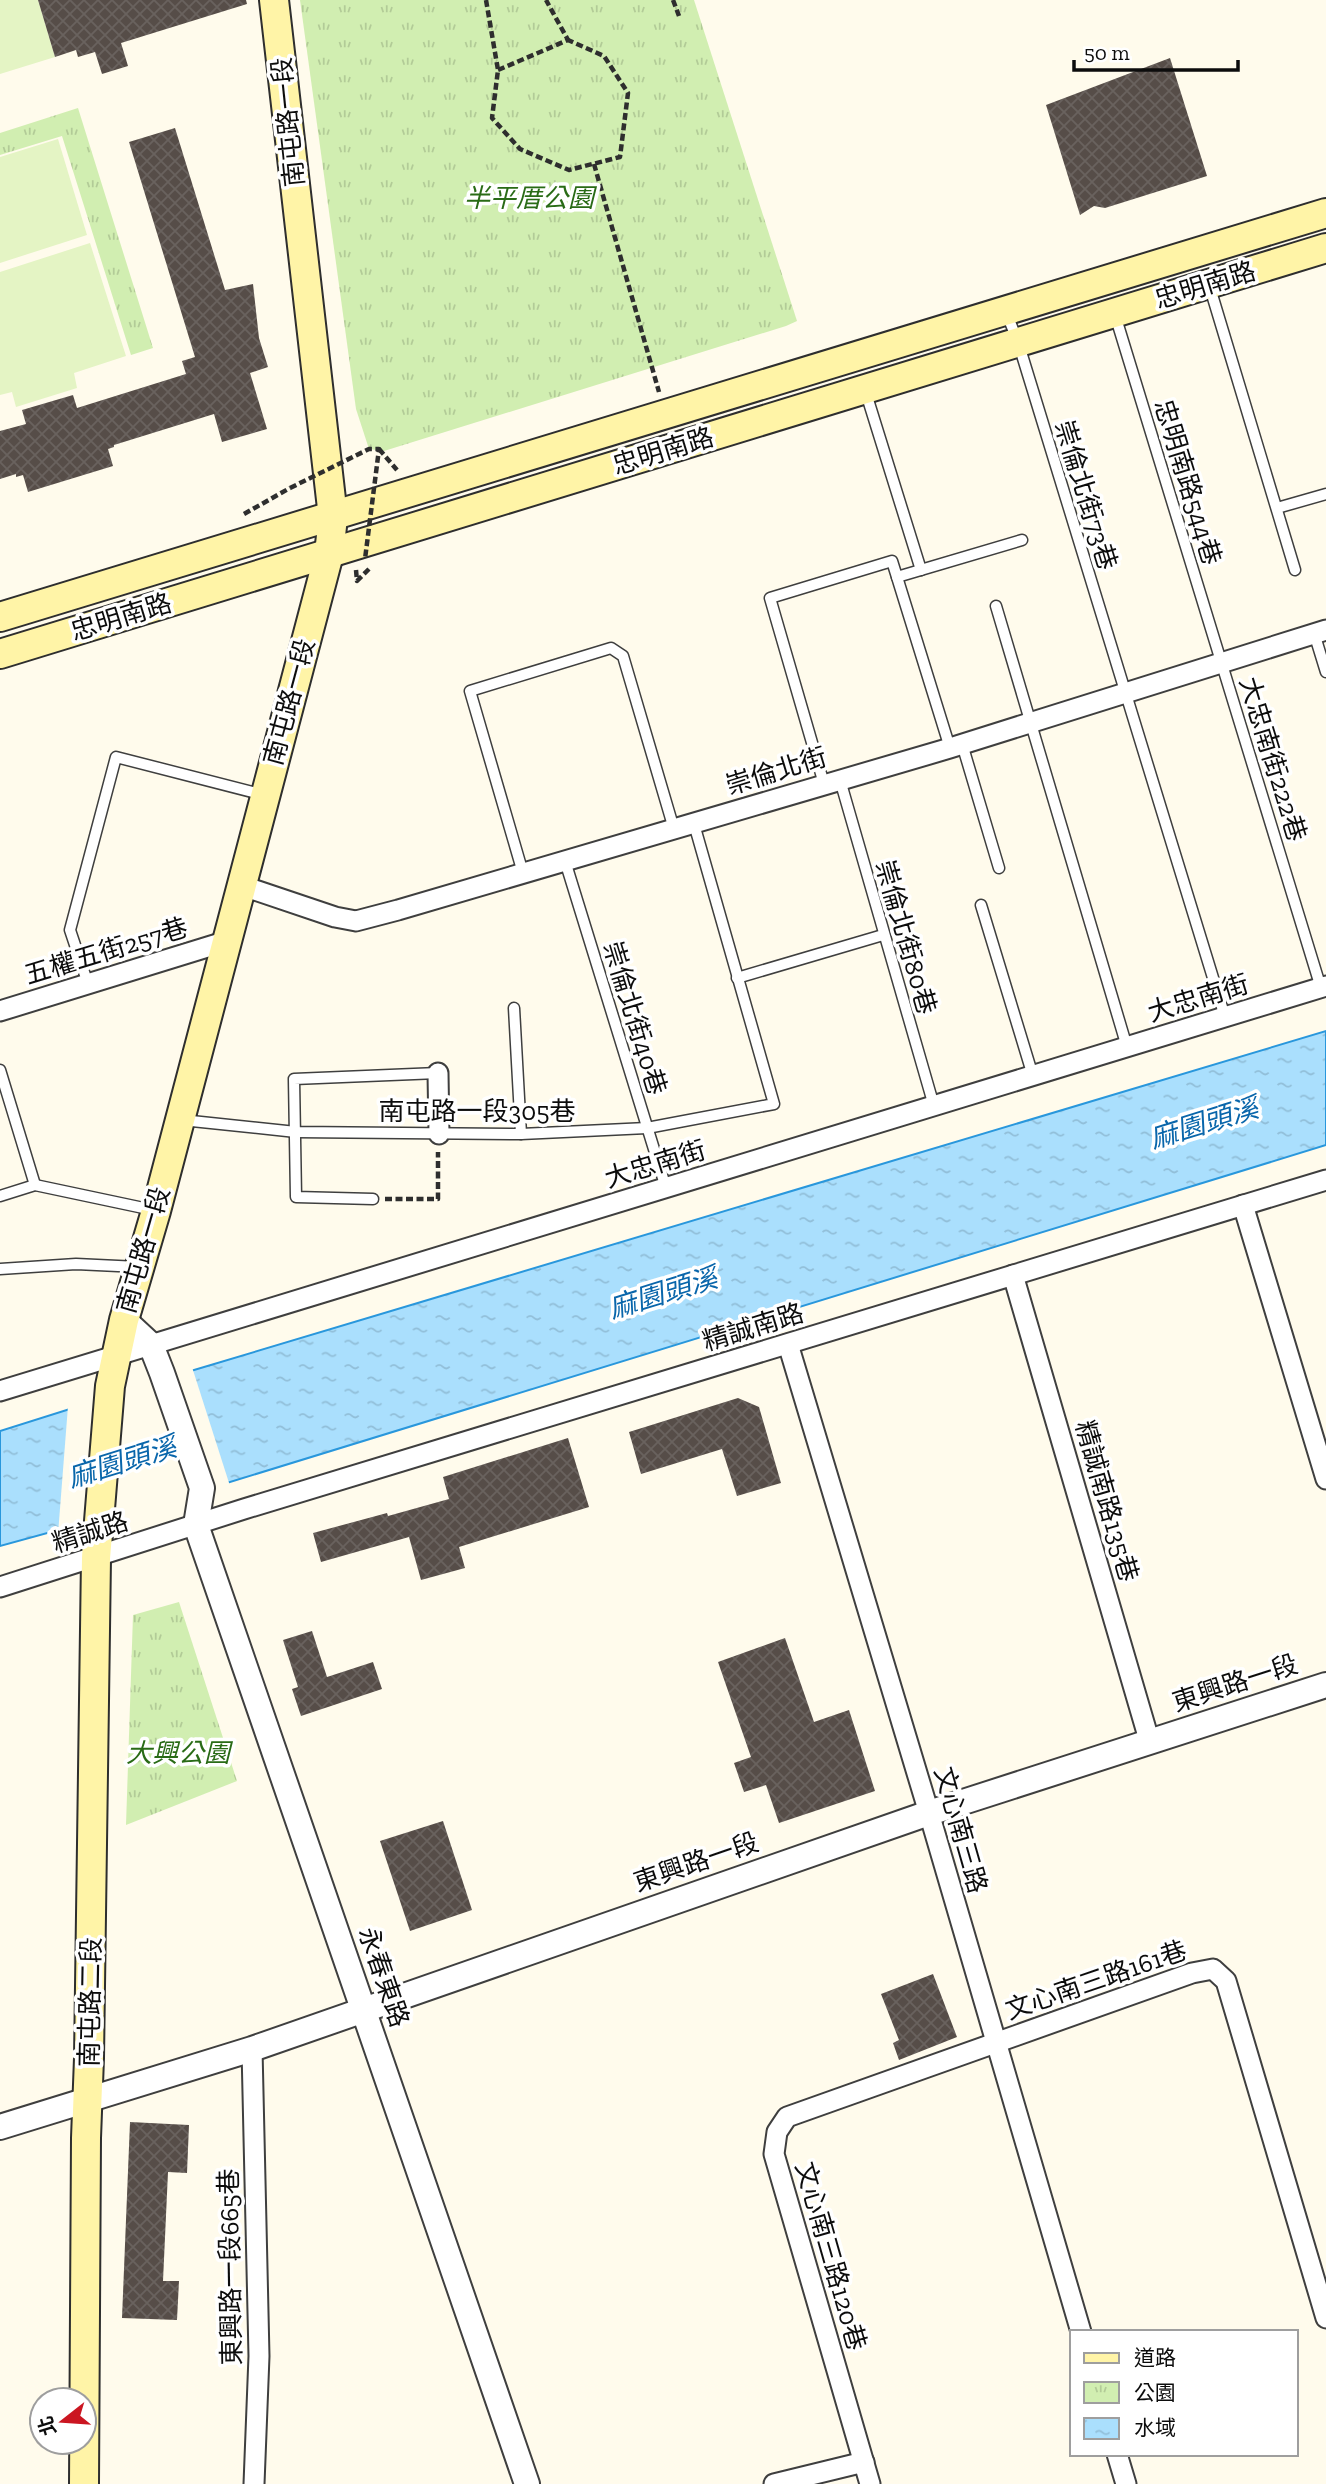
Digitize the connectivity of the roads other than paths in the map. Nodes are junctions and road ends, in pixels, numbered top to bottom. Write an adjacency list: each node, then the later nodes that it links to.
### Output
1 (274, 0): 11 (main road, 南屯路一段)
2 (1326, 213): 5 (main road, 忠明南路)
3 (1326, 248): 4 (main road, 忠明南路)
4 (1209, 284): 6 (main road, 忠明南路); 10 (lane)
5 (1006, 310): 7 (lane, 崇倫北街73巷); 11 (main road, 忠明南路)
6 (1115, 313): 7 (main road, 忠明南路); 21 (lane, 忠明南路544巷)
7 (1018, 342): 8 (main road, 忠明南路); 23 (lane, 崇倫北街73巷)
8 (865, 389): 13 (main road, 忠明南路); 14 (lane)
9 (1326, 494): 10 (lane)
10 (1277, 508): 15 (lane)
11 (332, 517): 13 (main road, 南屯路一段); 18 (main road, 忠明南路)
12 (1022, 540): 14 (lane)
13 (329, 554): 20 (main road, 忠明南路); 27 (main road, 南屯路一段)
14 (920, 570): 16 (lane)
15 (1295, 570)
16 (897, 577): 25 (lane); 26 (lane, 崇倫北街80巷)
17 (996, 606): 24 (lane)
18 (0, 617)
19 (1320, 632): 21 (street, 崇倫北街); 22 (lane)
20 (0, 654)
21 (1222, 663): 23 (street, 崇倫北街); 39 (lane, 大忠南街222巷)
22 (1326, 671)
23 (1124, 693): 24 (street, 崇倫北街); 42 (lane, 崇倫北街73巷)
24 (1031, 723): 25 (street, 崇倫北街); 43 (lane)
25 (956, 746): 26 (street, 崇倫北街); 31 (lane)
26 (832, 782): 28 (street, 崇倫北街); 35 (lane, 崇倫北街80巷)
27 (264, 795): 33 (main road, 南屯路一段); 38 (lane)
28 (694, 824): 29 (street, 崇倫北街); 37 (lane)
29 (674, 829): 30 (street, 崇倫北街); 32 (lane)
30 (565, 860): 32 (street, 崇倫北街); 49 (lane, 崇倫北街40巷)
31 (999, 868)
32 (523, 873): 33 (street, 崇倫北街)
33 (240, 885): 36 (main road, 南屯路一段)
34 (981, 905): 46 (lane)
35 (883, 935): 37 (lane); 47 (lane, 崇倫北街80巷)
36 (227, 941): 38 (street, 五權五街257巷); 48 (main road, 南屯路一段)
37 (737, 978): 49 (lane, 南屯路一段305巷)
38 (88, 984): 41 (street, 五權五街257巷)
39 (1324, 987): 42 (street, 大忠南街)
40 (514, 1008): 52 (lane)
41 (0, 1010)
42 (1224, 1017): 43 (street, 大忠南街)
43 (1127, 1047): 46 (street, 大忠南街)
44 (0, 1070): 54 (lane)
45 (438, 1073): 50 (lane); 51 (street)
46 (1033, 1076): 47 (street, 大忠南街)
47 (934, 1106): 55 (street, 大忠南街)
48 (178, 1120): 50 (lane, 南屯路一段305巷); 59 (main road, 南屯路一段)
49 (647, 1128): 52 (lane, 南屯路一段305巷); 55 (lane, 崇倫北街40巷)
50 (296, 1132): 51 (lane, 南屯路一段305巷); 57 (lane)
51 (439, 1134): 52 (lane, 南屯路一段305巷)
52 (521, 1134)
53 (1326, 1180): 58 (street, 精誠南路)
54 (35, 1185): 56 (lane); 59 (lane)
55 (666, 1188): 65 (street, 大忠南街)
56 (0, 1196)
57 (373, 1199)
58 (1243, 1206): 62 (street, 精誠南路); 68 (street)
59 (156, 1211): 60 (main road, 南屯路一段)
60 (139, 1266): 61 (lane); 63 (main road, 南屯路一段)
61 (0, 1269)
62 (1013, 1275): 64 (street, 精誠南路); 74 (street, 精誠南路135巷)
63 (124, 1320): 65 (street); 66 (main road, 南屯路一段)
64 (788, 1344): 70 (street, 精誠南路); 75 (street, 文心南三路)
65 (151, 1345): 66 (street, 大忠南街); 70 (street, 永春東路)
66 (115, 1356): 67 (street, 大忠南街); 69 (main road, 南屯路一段)
67 (0, 1391)
68 (1326, 1479)
69 (98, 1520): 71 (main road, 南屯路二段)
70 (196, 1525): 71 (street, 精誠路); 76 (street, 永春東路)
71 (96, 1558): 72 (street, 精誠路); 79 (main road, 南屯路二段)
72 (0, 1587)
73 (1326, 1685): 74 (street, 東興路一段)
74 (1150, 1743): 75 (street, 東興路一段)
75 (929, 1813): 76 (street, 東興路一段); 77 (street, 文心南三路)
76 (364, 2009): 78 (street, 東興路一段); 87 (street, 永春東路)
77 (995, 2043): 81 (street, 文心南三路161巷); 82 (street, 文心南三路); 84 (street, 文心南三路120巷)
78 (251, 2049): 79 (street, 東興路一段); 86 (street, 東興路一段665巷)
79 (87, 2099): 80 (street, 東興路一段); 85 (main road, 南屯路二段)
80 (0, 2127)
81 (1326, 2318)
82 (1080, 2330)
83 (1118, 2456): 90 (street)
84 (864, 2462): 88 (street); 89 (street, 文心南三路120巷)
85 (84, 2484)
86 (254, 2484)
87 (527, 2484)
88 (774, 2484)
89 (870, 2484)
90 (1126, 2484)

